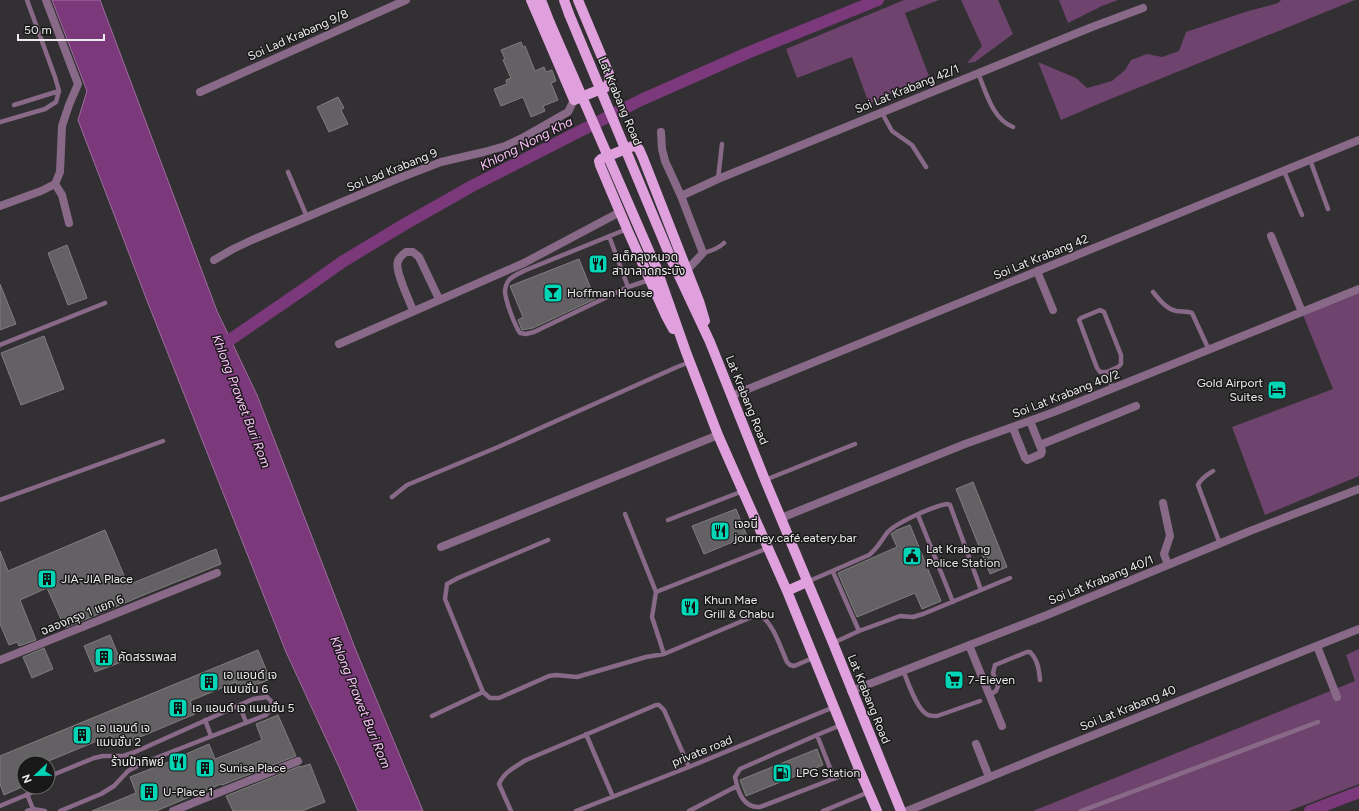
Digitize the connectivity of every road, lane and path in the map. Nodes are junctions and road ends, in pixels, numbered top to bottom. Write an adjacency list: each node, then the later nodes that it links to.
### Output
1 (27, 0): 10 (lane)
2 (46, 0): 25 (street)
3 (406, 0): 11 (street, Soi Lad Krabang 9/8)
4 (531, 0): 12 (main road)
5 (541, 0): 54 (main road, bridge)
6 (564, 0): 50 (main road, Lat Krabang Road, bridge)
7 (578, 0): 12 (main road)
8 (1143, 8): 9 (street, Soi Lat Krabang 42/1)
9 (978, 73): 14 (street, Soi Lat Krabang 42/1); 16 (lane)
10 (59, 90): 13 (lane); 15 (lane)
11 (200, 92)
12 (574, 100): 31 (street, Soi Lad Krabang 9)
13 (14, 105)
14 (882, 113): 21 (lane); 24 (street, Soi Lat Krabang 42/1)
15 (0, 122)
16 (1013, 128)
17 (661, 132): 26 (street)
18 (1359, 140): 20 (street, Soi Lat Krabang 42)
19 (722, 144): 24 (lane)
20 (1310, 160): 22 (street, Soi Lat Krabang 42); 28 (lane)
21 (926, 167)
22 (1284, 171): 30 (lane); 40 (street, Soi Lat Krabang 42)
23 (288, 172): 31 (lane)
24 (718, 179): 26 (street, Soi Lat Krabang 42/1)
25 (55, 184): 27 (street); 32 (street)
26 (681, 196): 37 (street)
27 (0, 206)
28 (1328, 209)
29 (620, 212): 33 (main road); 39 (main road); 45 (street)
30 (1302, 214)
31 (307, 217): 38 (street, Soi Lad Krabang 9)
32 (69, 223)
33 (626, 229): 34 (lane); 41 (main road)
34 (609, 236): 42 (lane); 42 (lane)
35 (1271, 236): 49 (street)
36 (724, 243): 37 (lane)
37 (703, 253): 39 (street)
38 (214, 260)
39 (687, 270): 50 (main road)
40 (1038, 271): 47 (street); 58 (street, Soi Lat Krabang 42)
41 (649, 280): 42 (lane); 54 (main road)
42 (628, 287)
43 (1359, 289): 49 (street, Soi Lat Krabang 40/2)
44 (1153, 292): 53 (lane)
45 (439, 300): 48 (street); 48 (street)
46 (105, 303): 52 (lane)
47 (1053, 310)
48 (414, 311): 51 (street)
49 (1302, 312): 53 (street, Soi Lat Krabang 40/2)
50 (710, 342): 58 (main road, Lat Krabang Road)
51 (339, 344)
52 (0, 345)
53 (1209, 350): 57 (street, Soi Lat Krabang 40/2)
54 (686, 352): 55 (main road)
55 (690, 362): 62 (main road); 70 (lane)
56 (1107, 372): 56 (lane); 57 (lane)
57 (1113, 389): 60 (street, Soi Lat Krabang 40/2)
58 (731, 396): 67 (main road, Lat Krabang Road)
59 (1136, 406): 65 (street)
60 (1030, 421): 61 (street, Soi Lat Krabang 40/2); 65 (street)
61 (1013, 428): 65 (street); 75 (street, Soi Lat Krabang 40/2)
62 (718, 435): 69 (main road); 79 (street)
63 (163, 441): 71 (lane)
64 (855, 444): 67 (lane)
65 (1040, 445)
66 (1213, 470): 78 (lane)
67 (765, 480): 75 (main road, Lat Krabang Road)
68 (1359, 489): 78 (street, Soi Lat Krabang 40/1)
69 (743, 490): 76 (lane); 80 (main road)
70 (392, 497)
71 (0, 500)
72 (1163, 503): 81 (street)
73 (625, 514): 88 (lane)
74 (918, 515): 82 (lane); 86 (lane); 89 (lane)
75 (781, 518): 85 (main road, Lat Krabang Road)
76 (668, 520)
77 (548, 540): 101 (lane)
78 (1220, 544): 81 (street, Soi Lat Krabang 40/1)
79 (440, 547)
80 (768, 548): 87 (main road); 88 (lane)
81 (1168, 565): 93 (street, Soi Lat Krabang 40/1)
82 (832, 572): 85 (lane); 91 (lane)
83 (217, 573): 97 (street, ฉลองกรุง 1 แยก 6)
84 (1010, 578): 86 (lane)
85 (808, 582): 87 (main road); 92 (main road, Lat Krabang Road)
86 (981, 590): 89 (lane)
87 (787, 591): 96 (main road)
88 (656, 592): 95 (lane)
89 (953, 602): 91 (lane)
90 (1359, 629): 94 (street, Soi Lat Krabang 40)
91 (859, 631): 92 (lane)
92 (833, 643): 100 (main road, Lat Krabang Road)
93 (969, 645): 98 (street, Soi Lat Krabang 40/1); 102 (street)
94 (1317, 646): 103 (street); 121 (street, Soi Lat Krabang 40)
95 (664, 654): 96 (lane); 101 (lane)
96 (813, 658): 106 (main road)
97 (0, 660)
98 (903, 670): 100 (street, Soi Lat Krabang 40/1); 104 (lane)
99 (1040, 680): 102 (lane)
100 (851, 691): 139 (main road, Lat Krabang Road)
101 (483, 692): 107 (lane)
102 (989, 694): 112 (street)
103 (1337, 697)
104 (980, 701)
105 (239, 705): 108 (lane); 109 (lane); 109 (lane)
106 (834, 707): 111 (main road); 118 (lane, private road)
107 (432, 716)
108 (205, 720): 115 (lane); 120 (lane)
109 (246, 722): 115 (lane)
110 (1318, 722): 141 (lane)
111 (841, 726): 114 (lane); 119 (main road)
112 (1002, 726)
113 (586, 734): 118 (lane); 127 (lane); 134 (lane)
114 (817, 735): 122 (lane); 123 (lane)
115 (211, 736): 132 (lane)
116 (976, 744): 121 (street)
117 (298, 761): 133 (street)
118 (688, 767): 127 (lane, private road)
119 (859, 769): 122 (lane); 124 (main road)
120 (56, 774)
121 (989, 777): 140 (street, Soi Lat Krabang 40)
122 (834, 778): 123 (lane)
123 (737, 786): 136 (lane)
124 (869, 792): 137 (lane); 138 (main road)
125 (25, 795): 128 (lane)
126 (27, 795): 129 (lane)
127 (613, 797): 135 (lane, private road)
128 (0, 806)
129 (33, 809): 130 (lane); 131 (lane)
130 (27, 811)
131 (45, 811)
132 (60, 811)
133 (173, 811)
134 (511, 811)
135 (576, 811)
136 (689, 811)
137 (823, 811)
138 (877, 811)
139 (901, 811)
140 (907, 811)
141 (1081, 811)

